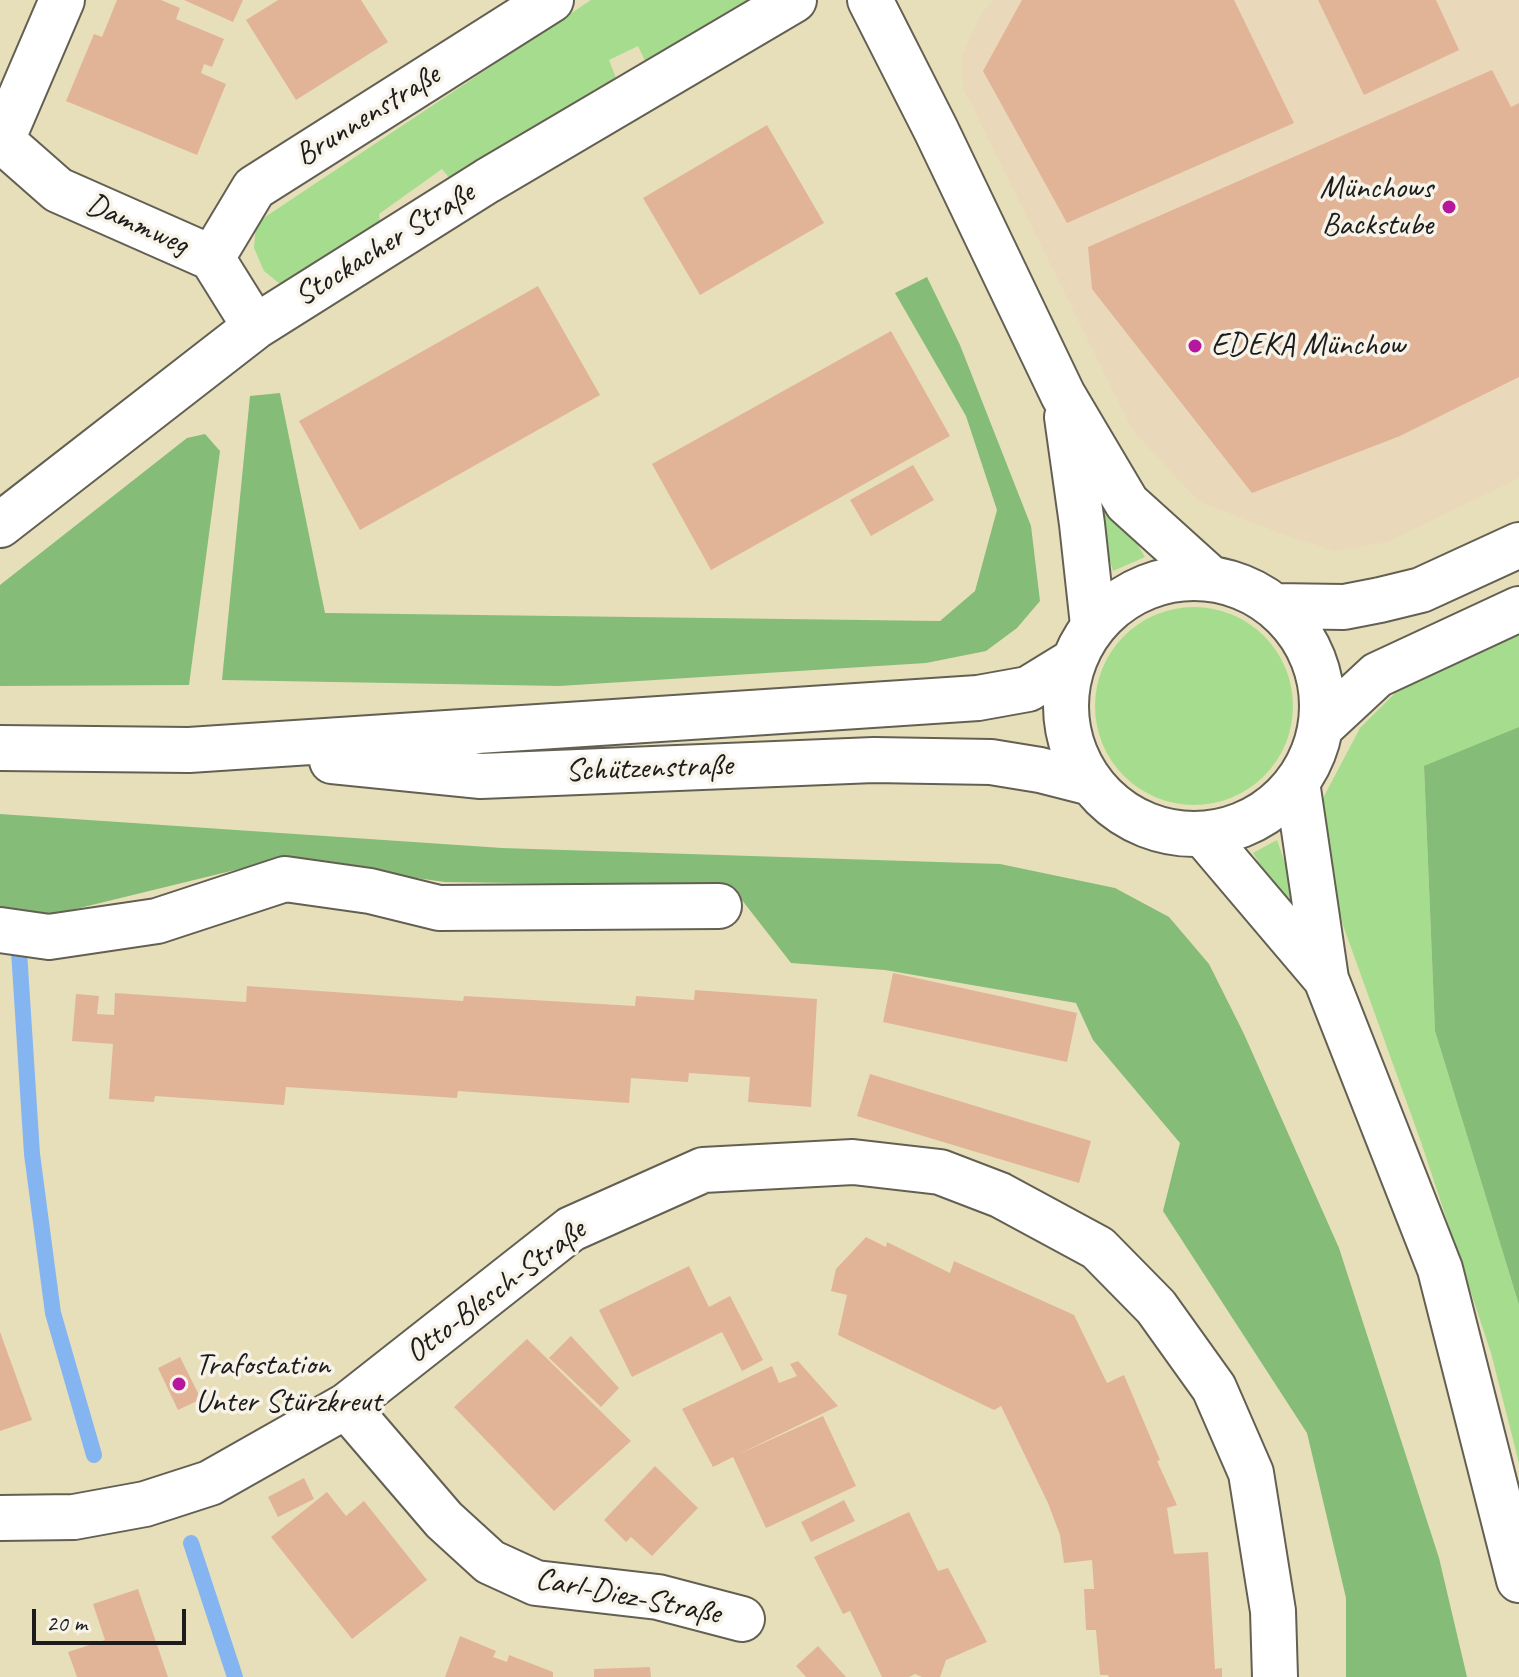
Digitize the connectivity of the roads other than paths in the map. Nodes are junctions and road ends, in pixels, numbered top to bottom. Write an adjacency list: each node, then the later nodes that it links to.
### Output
1 (62, 0): 5 (street)
2 (551, 0): 6 (street, Brunnenstraße)
3 (794, 0): 7 (street, Stockacher Straße)
4 (870, 0): 8 (street)
5 (1, 140): 6 (street, Dammweg)
6 (212, 258): 7 (street, Dammweg)
7 (255, 327): 9 (street, Stockacher Straße)
8 (1063, 395): 11 (street); 14 (street)
9 (0, 525)
10 (1519, 545): 12 (street)
11 (1210, 578): 12 (street); 14 (street)
12 (1275, 606): 16 (street)
13 (1519, 609): 16 (street)
14 (1093, 625): 15 (street)
15 (1072, 662): 18 (street, Schützenstraße); 20 (street)
16 (1320, 728): 19 (street)
17 (0, 748): 18 (street, Schützenstraße)
18 (206, 749): 20 (street, Schützenstraße)
19 (1297, 782): 21 (street); 24 (street)
20 (1091, 783): 21 (street)
21 (1203, 834): 24 (street)
22 (719, 906): 23 (street)
23 (0, 930)
24 (1326, 979): 27 (street)
25 (346, 1406): 26 (street, Otto-Blesch-Straße); 28 (street, Carl-Diez-Straße); 29 (street, Otto-Blesch-Straße)
26 (0, 1518)
27 (1519, 1580)
28 (742, 1619)
29 (1275, 1677)

